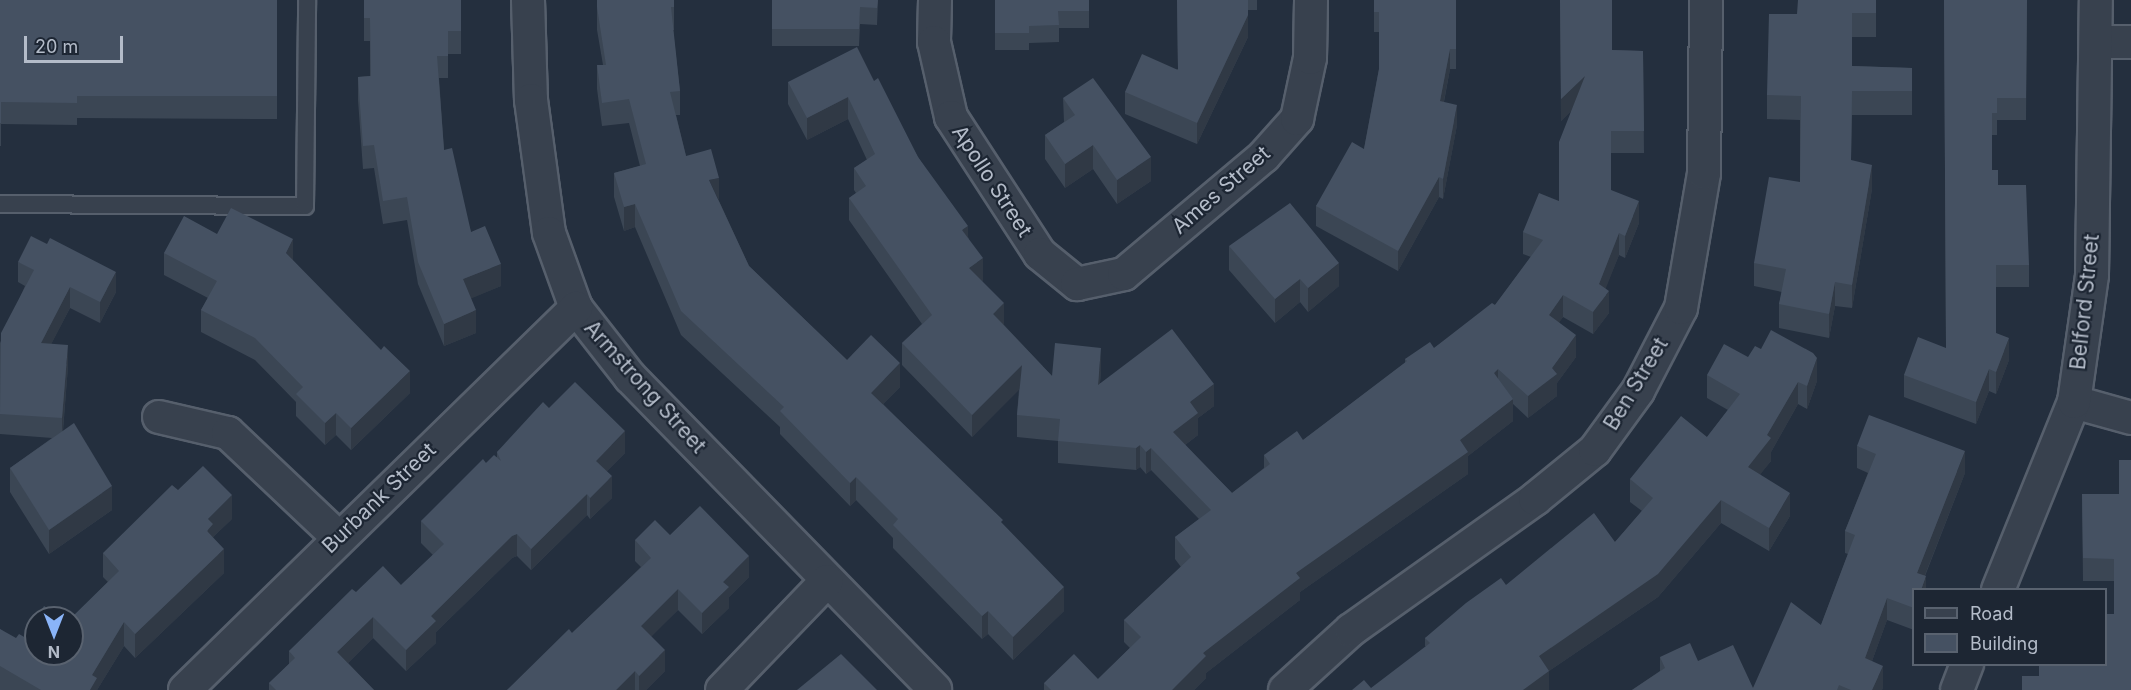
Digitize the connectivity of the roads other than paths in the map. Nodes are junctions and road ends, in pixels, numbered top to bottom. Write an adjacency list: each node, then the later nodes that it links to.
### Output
1 (307, 0): 9 (lane)
2 (528, 0): 11 (street, Armstrong Street)
3 (934, 0): 10 (street, Apollo Street)
4 (1311, 0): 10 (street, Ames Street)
5 (1706, 0): 22 (street, Ben Street)
6 (2096, 0): 7 (street, Belford Street)
7 (2096, 42): 8 (street); 12 (street, Belford Street)
8 (2131, 42)
9 (0, 204)
10 (1040, 254)
11 (576, 308): 15 (street, Burbank Street); 16 (street, Armstrong Street)
12 (2074, 402): 14 (street); 17 (street, Belford Street)
13 (159, 417): 15 (street)
14 (2131, 418)
15 (338, 537): 19 (street, Burbank Street)
16 (827, 582): 20 (street); 21 (street, Armstrong Street)
17 (1999, 588)
18 (1966, 666): 23 (street)
19 (185, 690)
20 (722, 690)
21 (935, 690)
22 (1285, 690)
23 (1957, 690)

